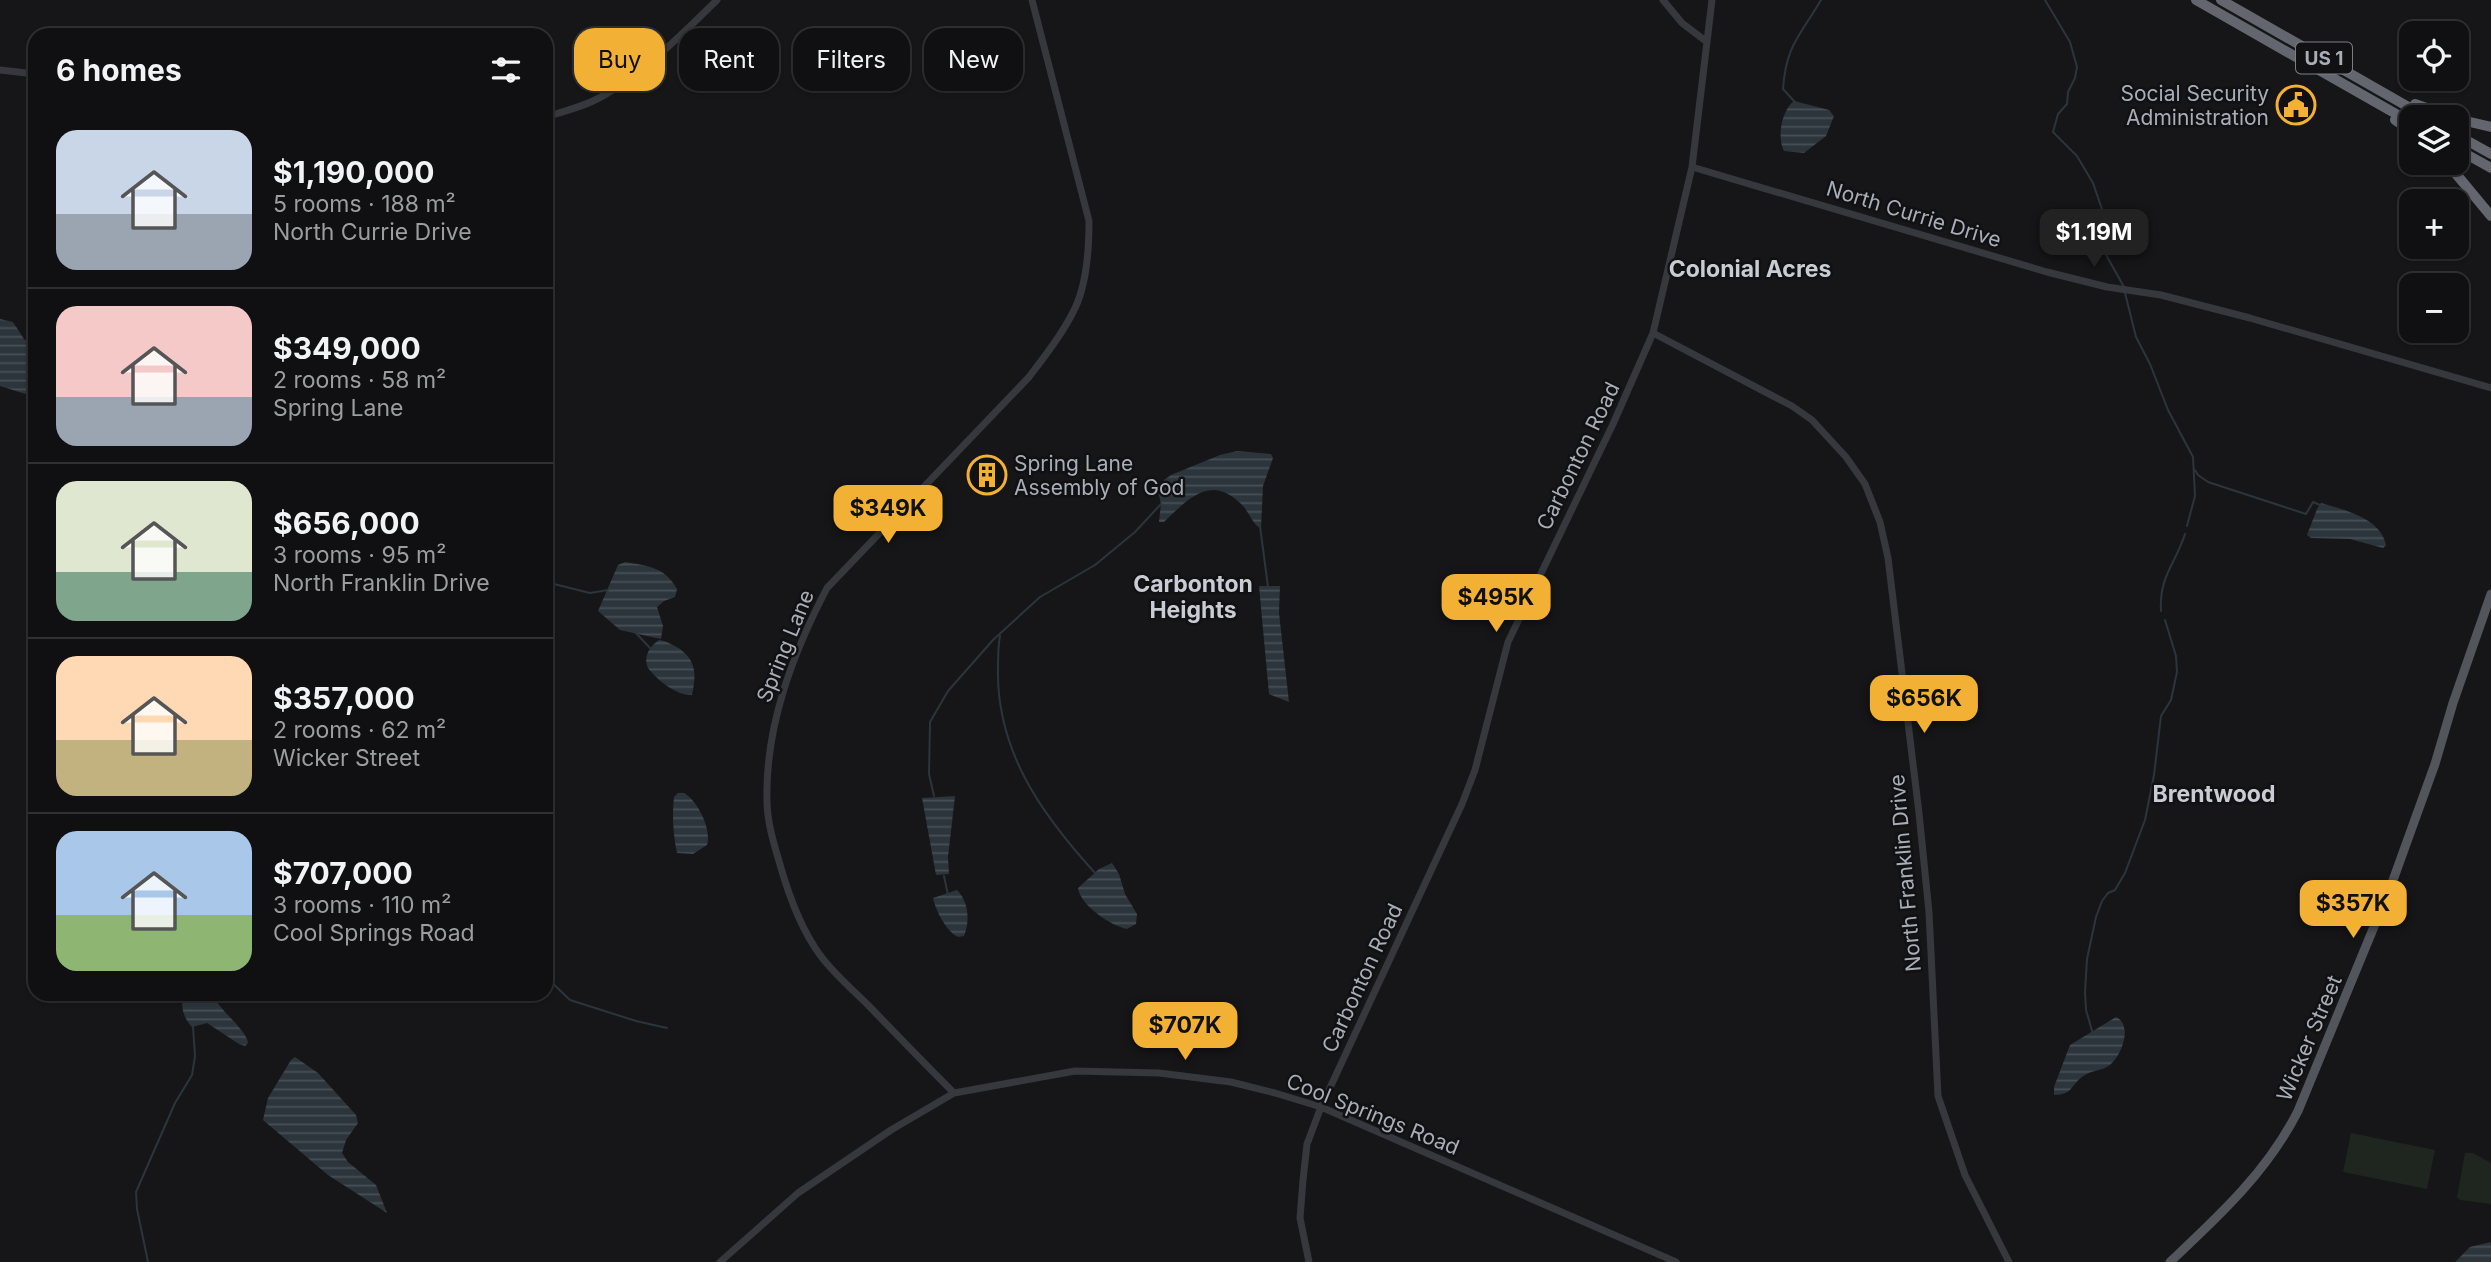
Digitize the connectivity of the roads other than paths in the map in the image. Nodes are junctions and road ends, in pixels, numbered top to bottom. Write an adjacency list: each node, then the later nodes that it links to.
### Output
1 (717, 0): 14 (street)
2 (1032, 0): 29 (street, Spring Lane)
3 (1662, 0): 7 (street)
4 (1712, 0): 7 (street, Carbonton Road)
5 (2196, 0): 11 (highway, US 1)
6 (2221, 0): 10 (highway, US 1)
7 (1707, 42): 22 (street, Carbonton Road)
8 (0, 70): 9 (street)
9 (28, 73)
10 (2370, 85): 12 (highway, US 1); 13 (highway)
11 (2350, 88): 15 (highway, US 1); 17 (highway)
12 (2405, 105)
13 (2415, 105)
14 (553, 115)
15 (2399, 115)
16 (2469, 122): 18 (highway)
17 (2399, 123)
18 (2491, 127)
19 (2469, 142): 20 (highway)
20 (2491, 154)
21 (2469, 156): 23 (highway)
22 (1692, 167): 26 (street, Carbonton Road); 27 (street, North Currie Drive)
23 (2491, 168)
24 (2457, 175): 25 (highway)
25 (2491, 216)
26 (1653, 333): 30 (street, Carbonton Road); 34 (street, North Franklin Drive)
27 (2491, 388)
28 (2491, 594): 35 (main road, Wicker Street)
29 (954, 1093): 30 (street, Cool Springs Road); 31 (street, Cool Springs Road)
30 (1321, 1107): 32 (street, Carbonton Road); 33 (street, Cool Springs Road)
31 (720, 1262)
32 (1309, 1262)
33 (1676, 1262)
34 (2009, 1262)
35 (2170, 1262)

